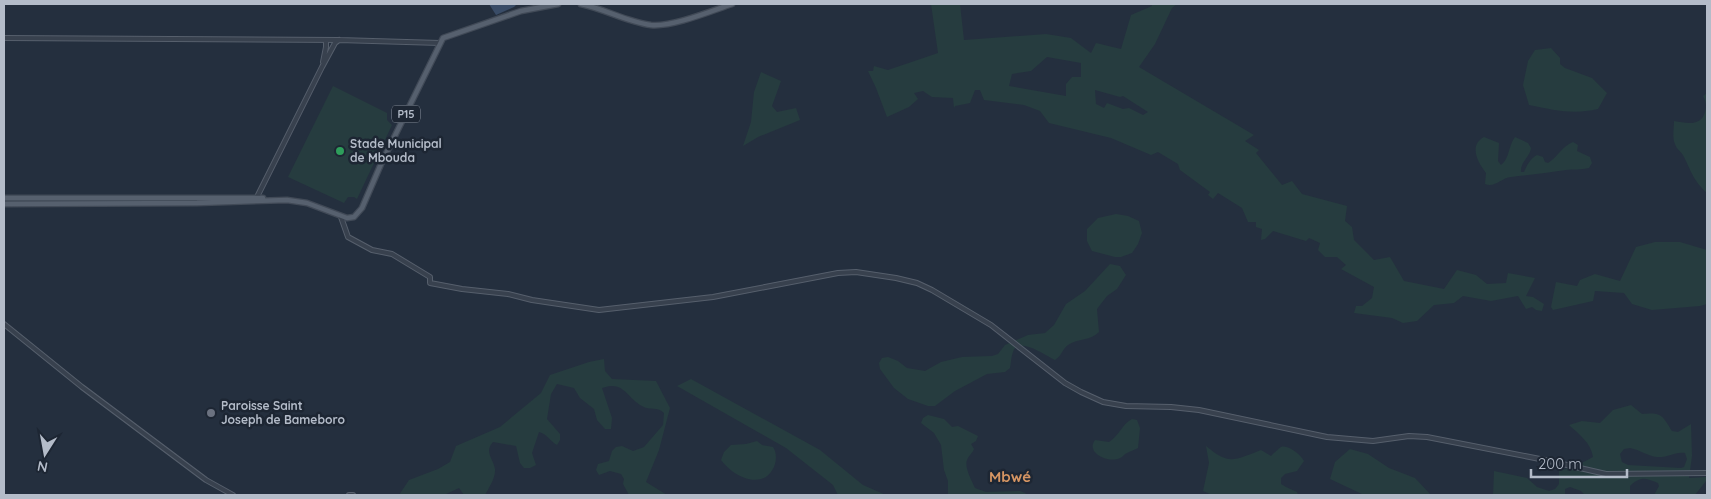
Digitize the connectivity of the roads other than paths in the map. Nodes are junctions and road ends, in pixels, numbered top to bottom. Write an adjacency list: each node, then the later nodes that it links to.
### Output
1 (558, 4): 7 (main road)
2 (581, 4): 3 (main road)
3 (732, 4)
4 (4, 38): 6 (street)
5 (339, 40): 6 (street); 7 (street); 8 (street)
6 (326, 41): 8 (street)
7 (440, 43): 12 (main road, P15)
8 (322, 67): 10 (street)
9 (4, 198): 10 (main road)
10 (256, 199): 11 (main road); 12 (main road)
11 (4, 204)
12 (341, 217): 14 (street)
13 (4, 324): 15 (street)
14 (1707, 473)
15 (233, 495)
16 (349, 495): 17 (street)
17 (353, 495)

